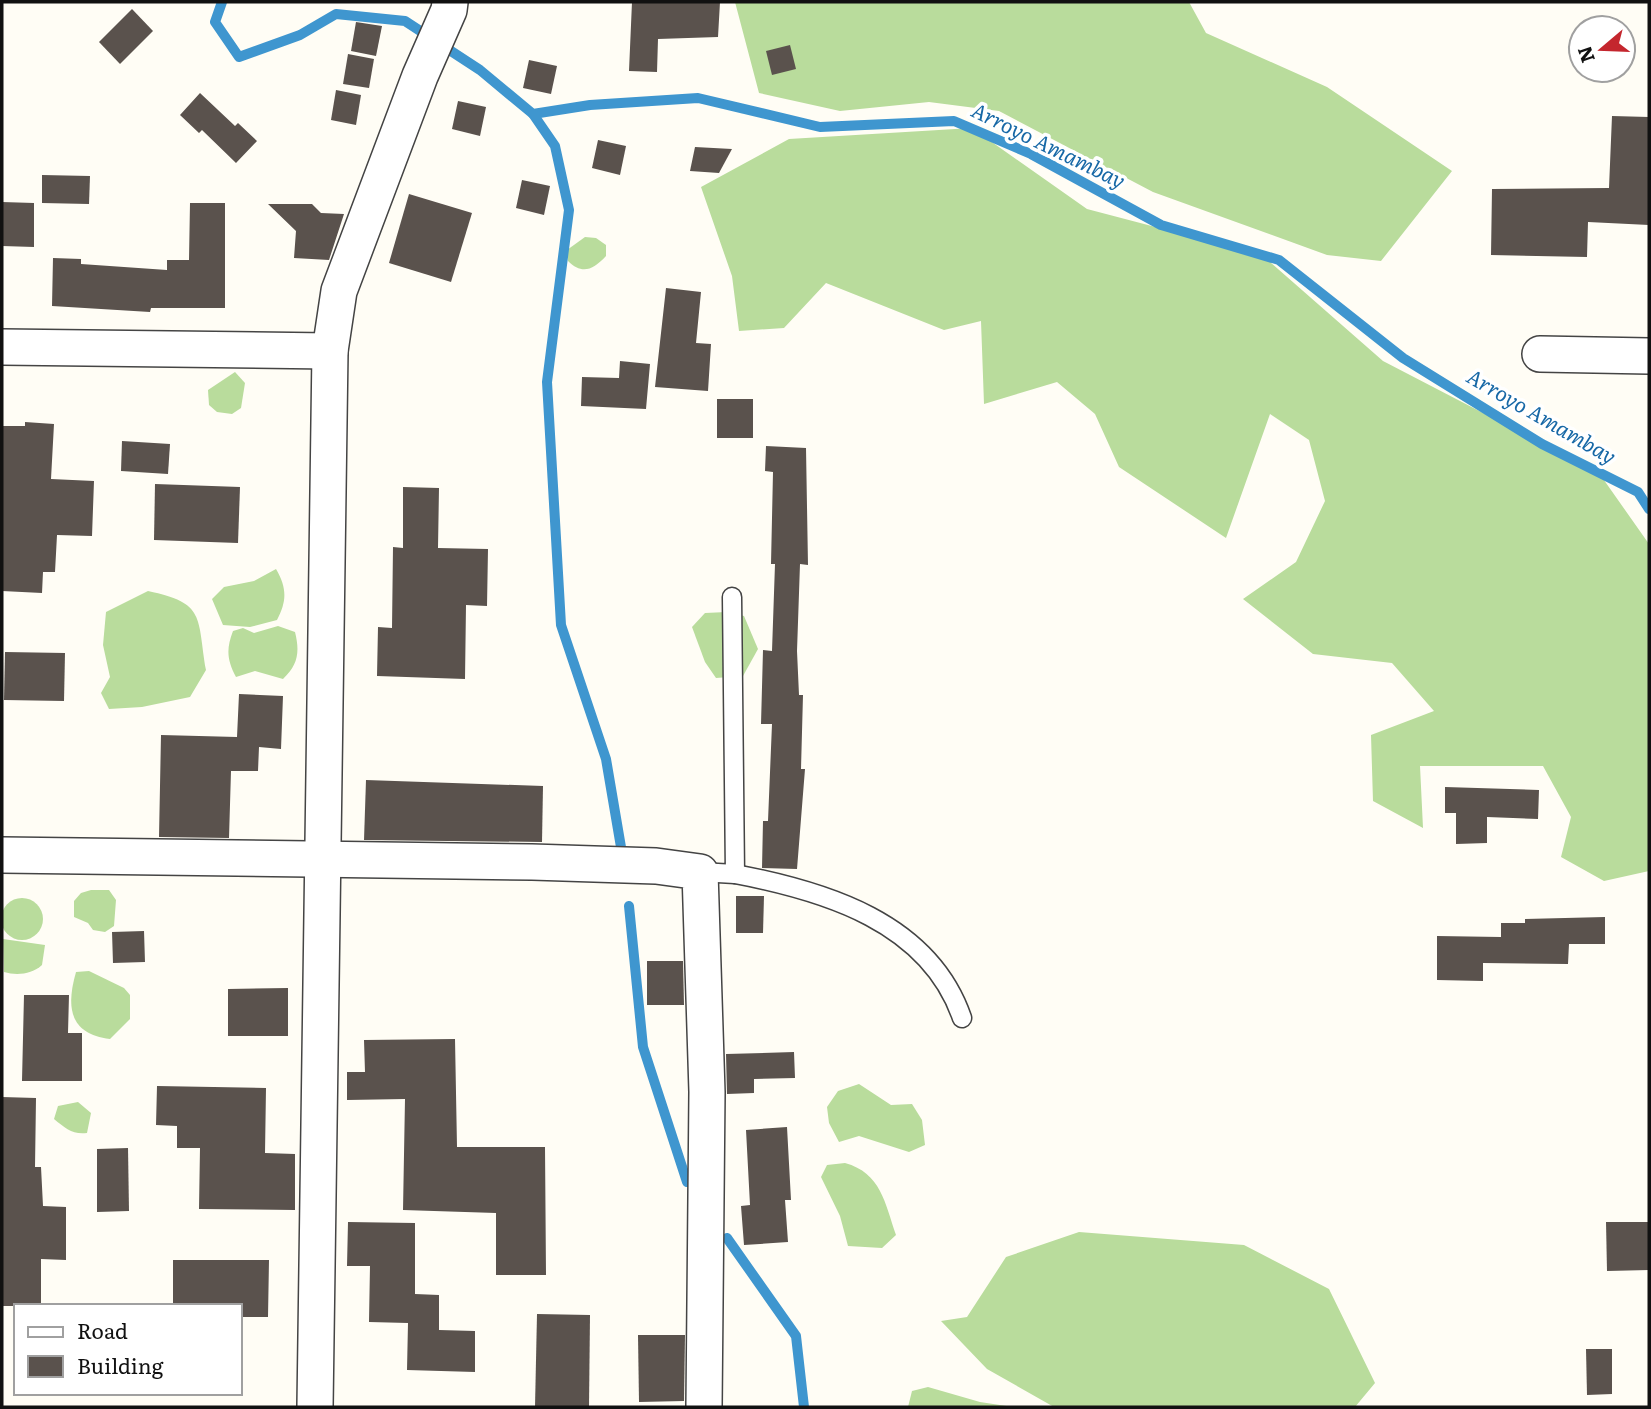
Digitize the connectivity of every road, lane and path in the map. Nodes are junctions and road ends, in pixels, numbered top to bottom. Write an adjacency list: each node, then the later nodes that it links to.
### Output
1 (449, 6): 3 (street)
2 (2, 346): 3 (street)
3 (330, 351): 8 (street)
4 (1540, 354): 5 (street)
5 (1649, 356)
6 (732, 597): 10 (lane)
7 (2, 855): 8 (street)
8 (325, 858): 9 (street); 12 (street)
9 (699, 872): 10 (lane); 13 (street)
10 (735, 874): 11 (lane)
11 (962, 1018)
12 (315, 1407)
13 (704, 1407)

